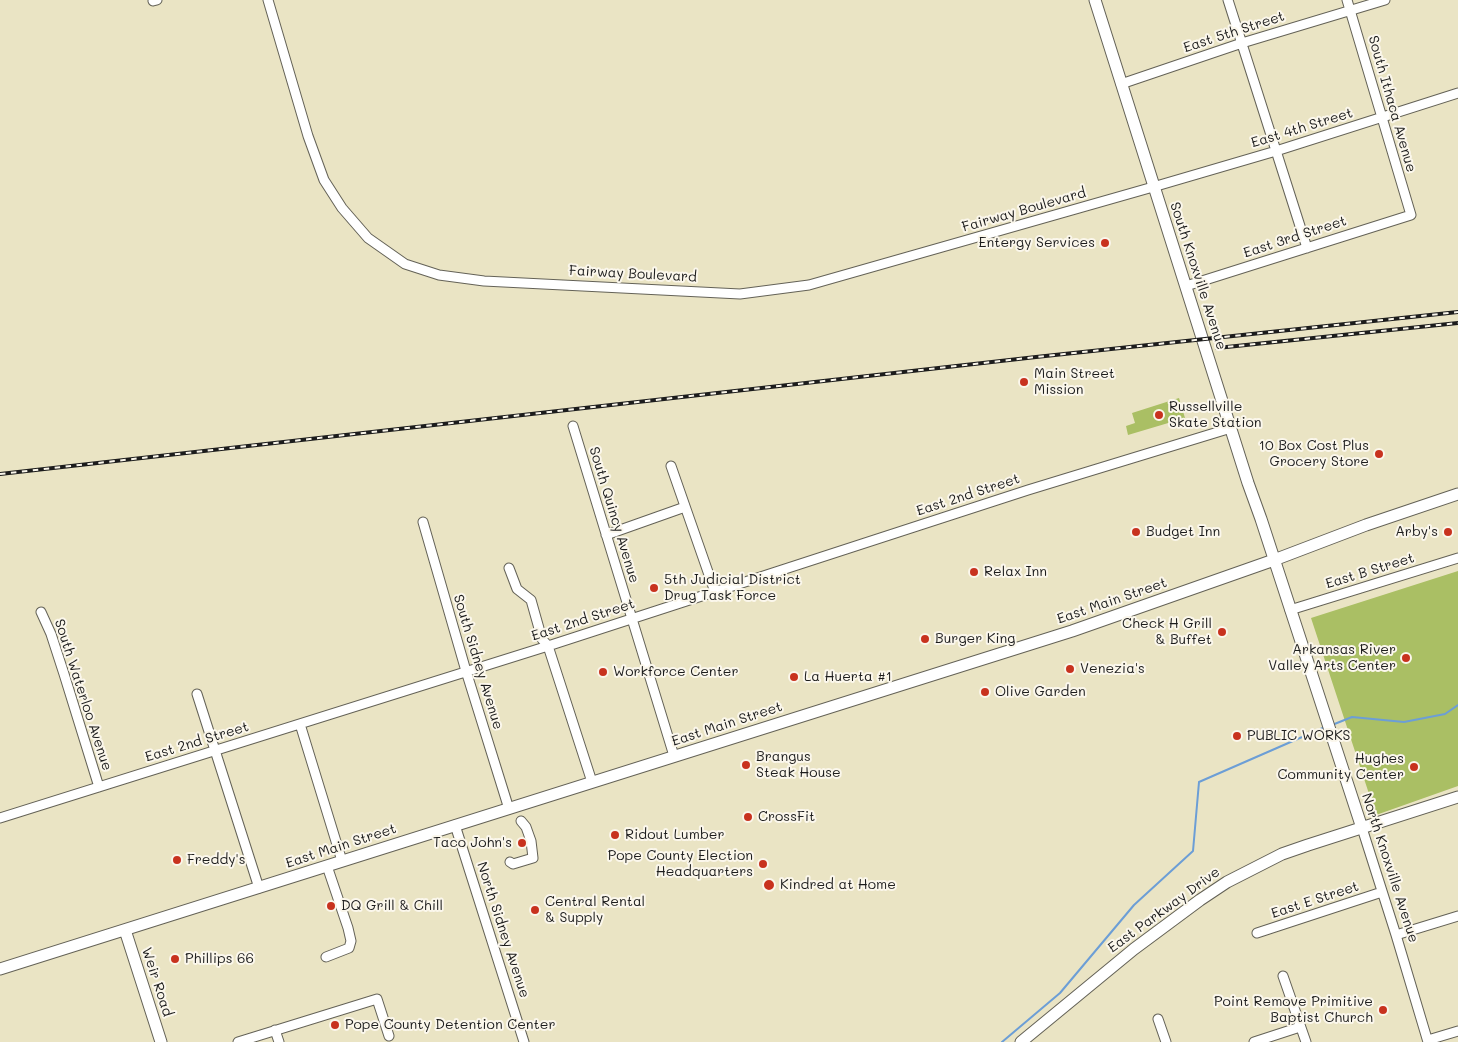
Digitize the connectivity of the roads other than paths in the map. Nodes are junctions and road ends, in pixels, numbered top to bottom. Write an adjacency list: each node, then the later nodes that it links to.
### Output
1 (268, 0): 12 (street, Fairway Boulevard)
2 (1096, 0): 8 (main road, South Knoxville Avenue)
3 (1228, 0): 7 (street)
4 (1347, 0): 6 (street, South Ithaca Avenue)
5 (1385, 0): 6 (street, East 5th Street)
6 (1351, 11): 7 (street, East 5th Street); 10 (street, South Ithaca Avenue)
7 (1242, 44): 8 (street, East 5th Street); 11 (street)
8 (1121, 84): 12 (main road, South Knoxville Avenue)
9 (1458, 93): 10 (street, East 4th Street)
10 (1381, 117): 11 (street, East 4th Street); 13 (street, South Ithaca Avenue)
11 (1276, 151): 12 (street, East 4th Street); 14 (street)
12 (1154, 187): 15 (main road, South Knoxville Avenue)
13 (1412, 215): 14 (street, East 3rd Street)
14 (1307, 248): 15 (street, East 3rd Street)
15 (1186, 286): 17 (main road, South Knoxville Avenue)
16 (573, 426): 22 (street, South Quincy Avenue)
17 (1231, 428): 24 (main road, South Knoxville Avenue); 26 (street, East 2nd Street)
18 (671, 466): 20 (street)
19 (1458, 494): 24 (main road, East Main Street)
20 (685, 507): 22 (street); 26 (street)
21 (423, 522): 31 (street, South Sidney Avenue)
22 (606, 535): 29 (street, South Quincy Avenue)
23 (1458, 558): 27 (street, East B Street)
24 (1274, 560): 27 (main road, North Knoxville Avenue); 35 (main road, East Main Street)
25 (509, 568): 30 (street)
26 (715, 592): 29 (street, East 2nd Street)
27 (1290, 610): 43 (main road, North Knoxville Avenue)
28 (41, 612): 37 (street, South Waterloo Avenue)
29 (632, 618): 30 (street, East 2nd Street); 35 (street, South Quincy Avenue)
30 (548, 646): 31 (street, East 2nd Street); 36 (street)
31 (466, 671): 33 (street, East 2nd Street); 39 (street, South Sidney Avenue)
32 (197, 694): 34 (street)
33 (300, 724): 34 (street, East 2nd Street); 44 (street)
34 (216, 750): 37 (street, East 2nd Street); 47 (street)
35 (674, 756): 36 (main road, East Main Street)
36 (592, 782): 39 (main road, East Main Street)
37 (99, 787): 40 (street, East 2nd Street)
38 (1458, 797): 43 (main road, East Parkway Drive)
39 (509, 809): 42 (main road, East Main Street)
40 (0, 818)
41 (521, 821): 45 (street)
42 (455, 825): 44 (main road, East Main Street); 65 (street, North Sidney Avenue)
43 (1362, 828): 48 (street, North Knoxville Avenue); 66 (main road, East Parkway Drive)
44 (342, 861): 46 (main road, East Main Street)
45 (510, 862)
46 (327, 866): 47 (main road, East Main Street); 53 (street)
47 (259, 888): 50 (main road, East Main Street)
48 (1382, 892): 51 (street, East E Street); 52 (street, North Knoxville Avenue)
49 (1458, 916): 52 (street)
50 (125, 930): 54 (main road, East Main Street); 62 (main road, Weir Road)
51 (1257, 933)
52 (1396, 935): 61 (street, North Knoxville Avenue)
53 (326, 957)
54 (0, 969)
55 (1283, 976): 57 (street)
56 (1158, 1019): 67 (street)
57 (1300, 1027): 68 (street); 69 (street)
58 (275, 1030): 60 (street); 63 (street); 64 (street)
59 (1458, 1030): 61 (street)
60 (389, 1036)
61 (1428, 1041)
62 (161, 1042)
63 (238, 1042)
64 (279, 1042)
65 (524, 1042)
66 (1021, 1042)
67 (1166, 1042)
68 (1254, 1042)
69 (1306, 1042)

